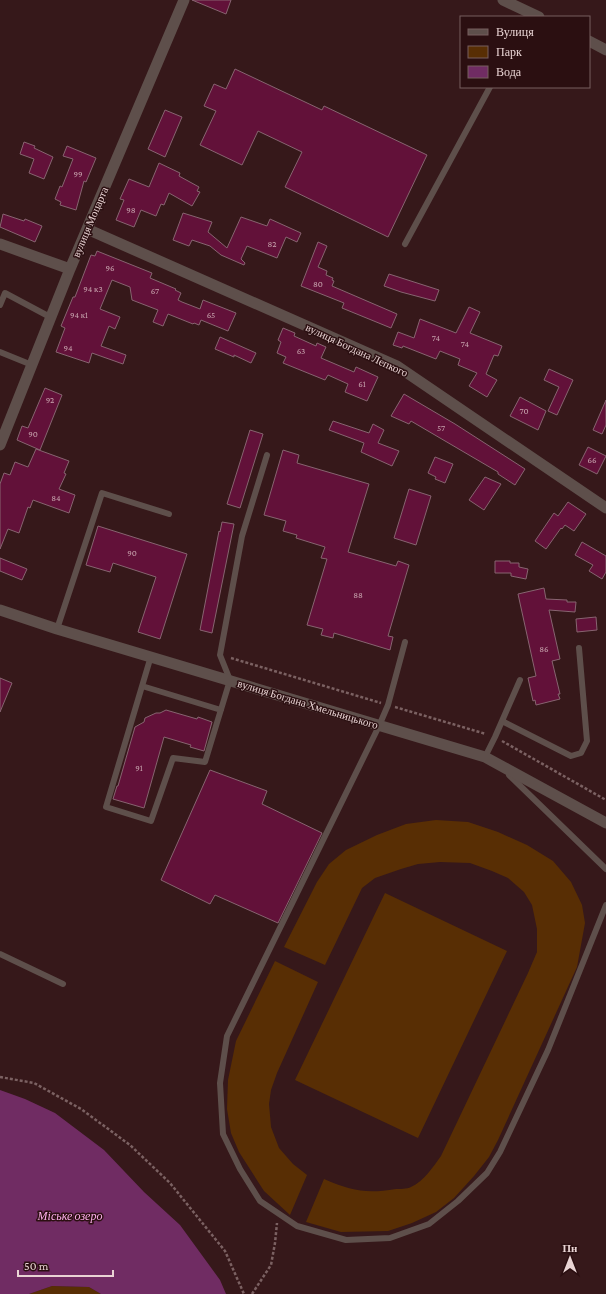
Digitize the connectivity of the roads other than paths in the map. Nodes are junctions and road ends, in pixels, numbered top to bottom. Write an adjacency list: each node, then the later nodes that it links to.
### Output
1 (184, 0): 7 (street, вулиця Моцарта)
2 (503, 0): 3 (street)
3 (532, 16)
4 (590, 42): 5 (street)
5 (606, 50)
6 (489, 88): 9 (lane)
7 (87, 229): 10 (street, вулиця Моцарта); 17 (street, вулиця Богдана Лепкого)
8 (0, 244): 10 (street)
9 (405, 244)
10 (70, 269): 12 (street, вулиця Моцарта)
11 (0, 305): 12 (lane)
12 (50, 317): 14 (street, вулиця Моцарта)
13 (0, 352): 14 (lane)
14 (32, 365): 15 (street, вулиця Моцарта)
15 (0, 445)
16 (267, 456): 24 (lane)
17 (606, 508)
18 (170, 514): 20 (lane)
19 (0, 610): 20 (street, вулиця Богдана Хмельницького)
20 (57, 629): 23 (street, вулиця Богдана Хмельницького)
21 (405, 642): 29 (lane)
22 (579, 648): 28 (lane)
23 (151, 656): 24 (street, вулиця Богдана Хмельницького); 26 (lane)
24 (230, 680): 27 (lane); 29 (street, вулиця Богдана Хмельницького)
25 (520, 680): 28 (lane)
26 (142, 686): 27 (lane); 27 (lane)
27 (222, 710)
28 (502, 721): 30 (lane)
29 (379, 726): 30 (street, вулиця Богдана Хмельницького); 34 (lane)
30 (485, 757): 31 (street, вулиця Богдана Хмельницького)
31 (498, 764): 32 (street, вулиця Богдана Хмельницького); 33 (lane)
32 (606, 822)
33 (606, 869)
34 (606, 905)
35 (0, 954): 36 (lane)
36 (62, 984)

